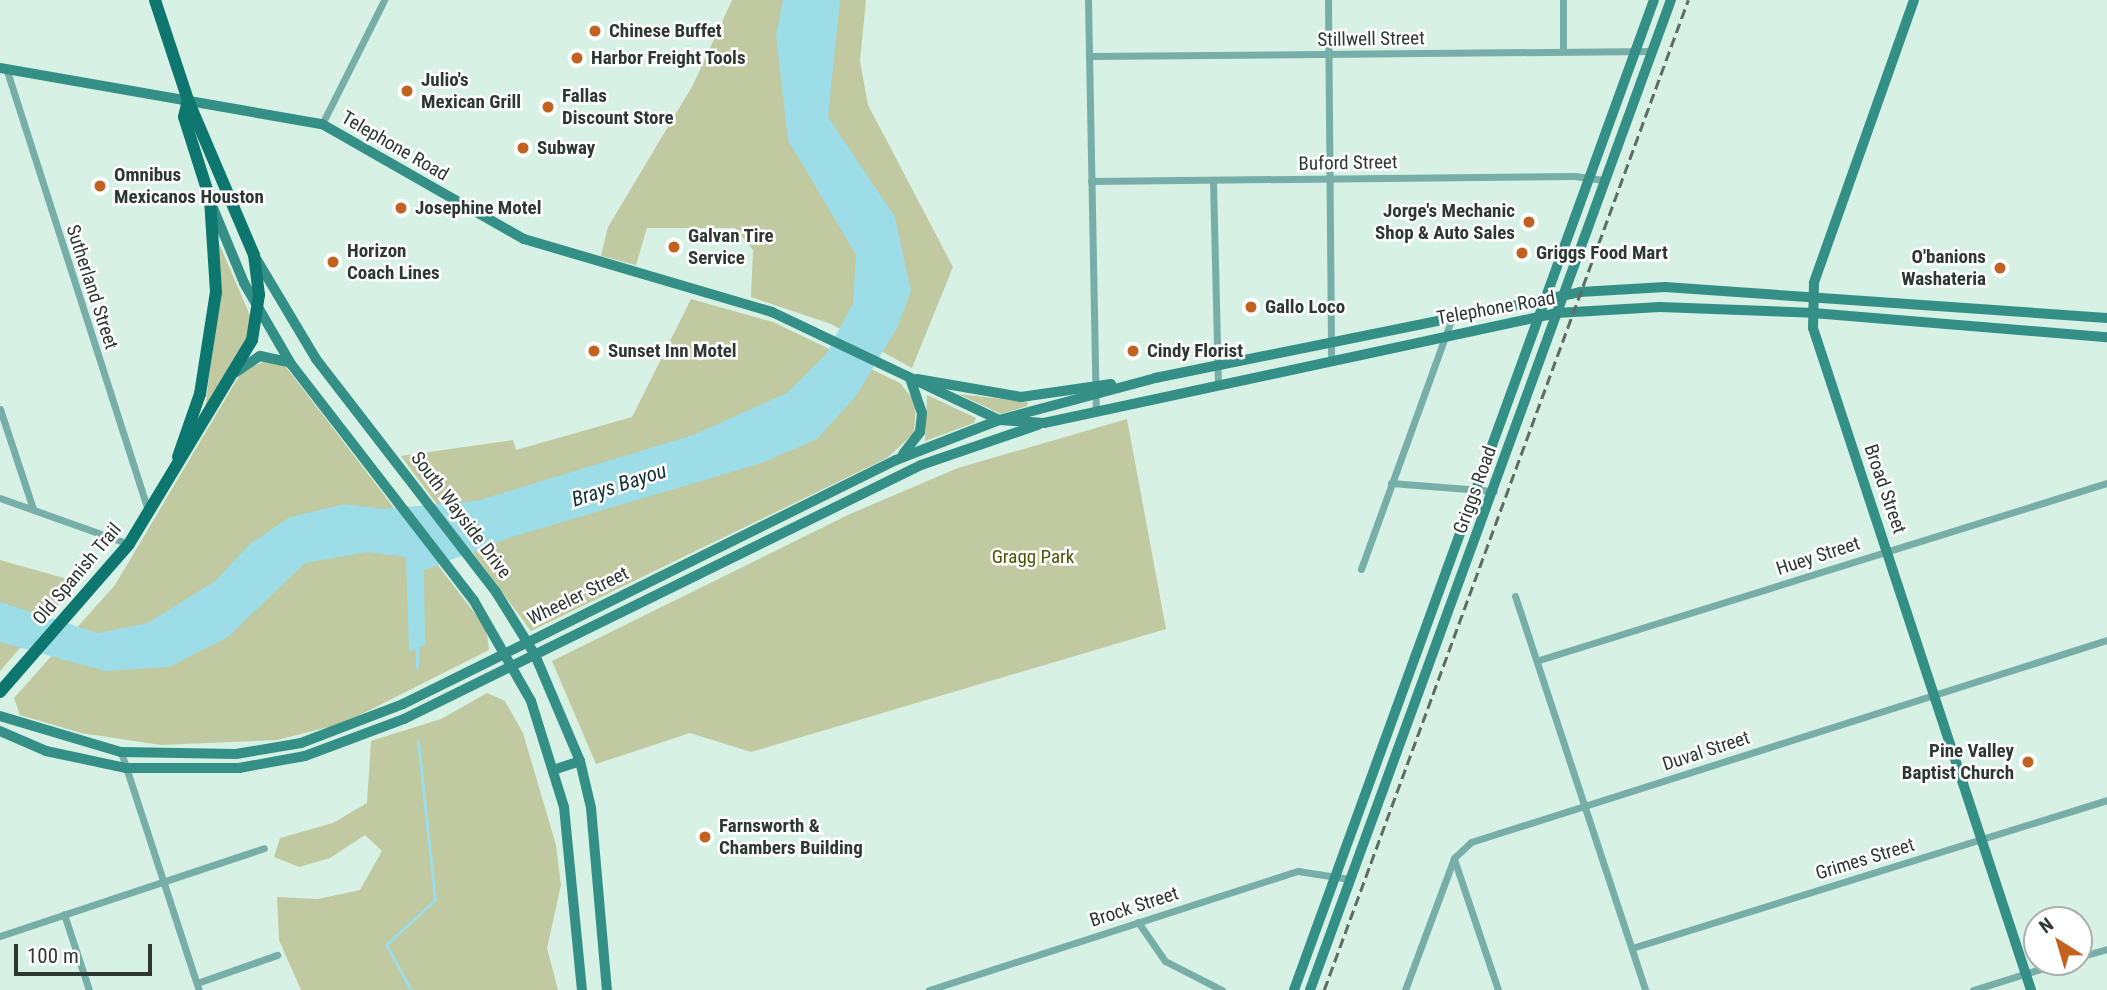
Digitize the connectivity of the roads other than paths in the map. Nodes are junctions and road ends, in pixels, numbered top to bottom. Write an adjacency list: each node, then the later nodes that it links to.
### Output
1 (155, 0): 15 (main road, South Wayside Drive)
2 (384, 0): 16 (street)
3 (1088, 0): 12 (street)
4 (1328, 0): 13 (street)
5 (1563, 0): 9 (street)
6 (1654, 0): 10 (main road, Griggs Road)
7 (1671, 0): 11 (main road, Griggs Road)
8 (1914, 0): 26 (main road, Broad Street)
9 (1563, 51): 10 (street, Stillwell Street); 13 (street, Stillwell Street)
10 (1636, 51): 11 (street, Stillwell Street); 17 (main road, Griggs Road)
11 (1652, 51): 19 (main road, Griggs Road)
12 (1089, 56): 13 (street, Stillwell Street); 20 (street)
13 (1329, 56): 18 (street)
14 (3, 68): 15 (main road, Telephone Road); 55 (street, Sutherland Street)
15 (188, 100): 16 (main road, Telephone Road); 22 (main road, South Wayside Drive); 23 (main road, South Wayside Drive)
16 (323, 124): 40 (main road, Telephone Road)
17 (1589, 178): 18 (street, Buford Street); 19 (street, Buford Street); 25 (main road, Griggs Road)
18 (1331, 180): 21 (street, Buford Street); 35 (street)
19 (1604, 180): 24 (main road, Griggs Road)
20 (1091, 181): 21 (street, Buford Street); 42 (street)
21 (1213, 181): 37 (street)
22 (210, 199): 27 (main road, South Wayside Drive); 48 (main road, Old Spanish Trail)
23 (254, 255): 27 (main road, Old Spanish Trail); 60 (main road, South Wayside Drive)
24 (1564, 294): 25 (main road, Telephone Road); 26 (main road, Telephone Road); 28 (main road, Griggs Road)
25 (1548, 296): 30 (main road, Telephone Road); 31 (main road, Griggs Road)
26 (1814, 296): 29 (main road, Broad Street); 32 (main road, Telephone Road)
27 (257, 306): 38 (main road, South Wayside Drive); 39 (main road, Old Spanish Trail)
28 (1557, 313): 29 (main road, Telephone Road); 31 (main road, Telephone Road); 52 (main road, Griggs Road)
29 (1813, 313): 34 (main road, Telephone Road); 57 (main road, Broad Street)
30 (1453, 314): 33 (street); 35 (main road, Telephone Road)
31 (1541, 315): 33 (main road, Telephone Road); 51 (main road, Griggs Road)
32 (2107, 318)
33 (1445, 334): 36 (main road, Telephone Road); 49 (street)
34 (2107, 337)
35 (1334, 339): 36 (street); 37 (main road, Telephone Road)
36 (1331, 358): 41 (main road, Telephone Road)
37 (1216, 363): 41 (street); 42 (main road, Telephone Road)
38 (291, 364): 39 (main road); 62 (main road, South Wayside Drive)
39 (236, 372): 48 (main road, Old Spanish Trail)
40 (910, 377): 42 (main road, Telephone Road); 45 (main road, Telephone Road); 47 (main road)
41 (1218, 384): 44 (main road, Telephone Road)
42 (1095, 391): 44 (street); 45 (main road, Wheeler Street)
43 (0, 409): 54 (street)
44 (1096, 411): 46 (main road, Telephone Road)
45 (999, 420): 46 (main road, Telephone Road); 47 (main road, Wheeler Street)
46 (1044, 423): 63 (main road, Wheeler Street)
47 (896, 460): 60 (main road, Wheeler Street)
48 (173, 472): 55 (main road, Old Spanish Trail)
49 (1391, 483): 51 (street); 58 (street)
50 (2107, 483): 57 (street, Huey Street)
51 (1480, 489): 52 (street); 83 (main road, Griggs Road)
52 (1494, 491): 84 (main road, Griggs Road)
53 (0, 498): 54 (street)
54 (33, 509): 56 (street)
55 (149, 516): 56 (main road, Old Spanish Trail)
56 (129, 544): 66 (main road, Old Spanish Trail)
57 (1887, 550): 64 (street, Huey Street); 67 (main road, Broad Street)
58 (1360, 569)
59 (1515, 596): 64 (street)
60 (527, 640): 62 (main road, Wheeler Street); 63 (main road, South Wayside Drive)
61 (2107, 640): 67 (street, Duval Street)
62 (506, 650): 65 (main road, South Wayside Drive); 69 (main road, Wheeler Street)
63 (535, 654): 65 (main road, Wheeler Street); 74 (main road, South Wayside Drive)
64 (1539, 660): 79 (street)
65 (513, 664): 71 (main road, Wheeler Street); 77 (main road, South Wayside Drive)
66 (3, 689)
67 (1935, 694): 79 (street, Duval Street); 80 (main road, Broad Street)
68 (0, 716): 72 (main road, Wheeler Street)
69 (360, 723): 71 (main road); 73 (main road, Wheeler Street)
70 (0, 731): 75 (main road, Wheeler Street)
71 (365, 737): 76 (main road, Wheeler Street)
72 (121, 752): 73 (main road, Wheeler Street); 75 (street)
73 (236, 754): 76 (main road)
74 (580, 761): 77 (main road); 96 (main road, South Wayside Drive)
75 (126, 768): 76 (main road, Wheeler Street); 85 (street)
76 (239, 768)
77 (556, 769): 95 (main road, South Wayside Drive)
78 (2107, 800): 80 (street, Grimes Street)
79 (1585, 806): 82 (street, Duval Street); 89 (street)
80 (1981, 839): 89 (street, Grimes Street); 91 (main road, Broad Street)
81 (264, 848): 85 (street)
82 (1454, 858): 101 (street); 102 (street)
83 (1336, 875): 84 (street, Brock Street); 87 (street, Brock Street); 99 (main road, Griggs Road)
84 (1349, 879): 100 (main road, Griggs Road)
85 (163, 881): 86 (street); 93 (street)
86 (64, 914): 88 (street); 94 (street)
87 (1138, 922): 97 (street, Brock Street); 98 (street)
88 (0, 936)
89 (1632, 948): 103 (street)
90 (277, 955): 93 (street)
91 (2023, 964)
92 (2023, 974): 104 (street)
93 (198, 986)
94 (89, 990)
95 (582, 990)
96 (607, 990)
97 (929, 990)
98 (1222, 990)
99 (1294, 990)
100 (1310, 990)
101 (1405, 990)
102 (1498, 990)
103 (1645, 990)
104 (1973, 990)

